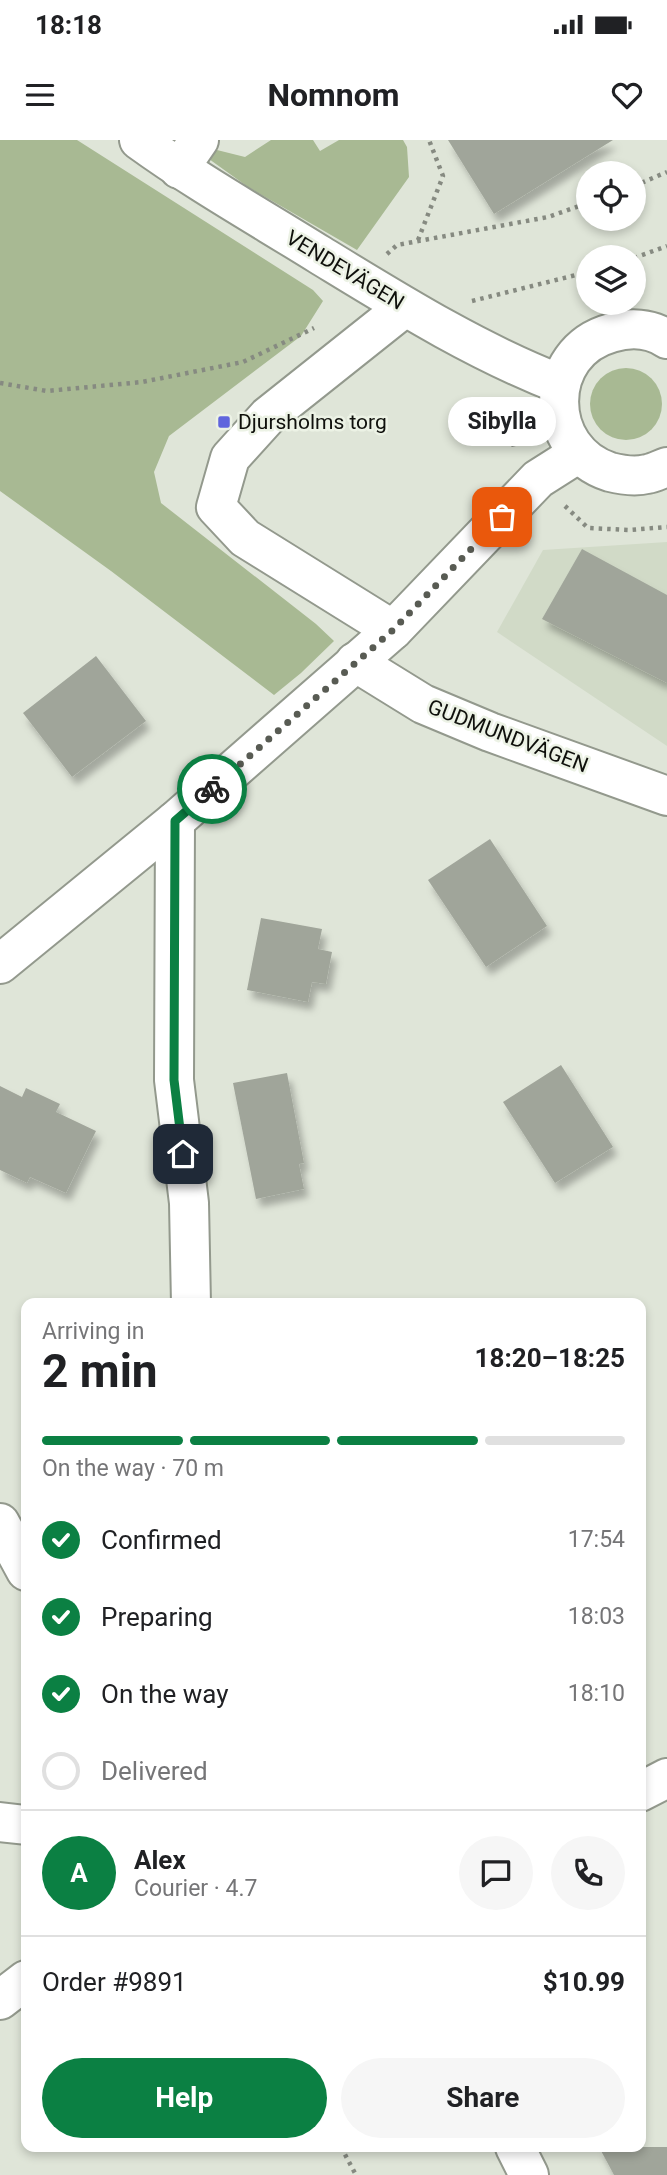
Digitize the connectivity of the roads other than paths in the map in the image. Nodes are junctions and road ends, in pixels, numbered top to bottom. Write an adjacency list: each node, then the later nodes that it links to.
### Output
1 (139, 140): 2 (street, VENDEVÄGEN)
2 (189, 154): 3 (street, VENDEVÄGEN)
3 (405, 307): 5 (street, VENDEVÄGEN); 8 (street)
4 (667, 339): 5 (street)
5 (560, 384): 6 (street)
6 (579, 453): 7 (street); 8 (street)
7 (667, 467)
8 (393, 630): 9 (street)
9 (355, 662): 10 (street, GUDMUNDVÄGEN); 11 (street)
10 (667, 796)
11 (175, 821): 12 (street); 13 (street)
12 (0, 964)
13 (191, 1298)
14 (0, 1523): 15 (street)
15 (21, 1562)
16 (667, 1778): 17 (street)
17 (646, 1789)
18 (0, 1822): 19 (street)
19 (21, 1824)
20 (21, 1984): 21 (street)
21 (0, 2000)
22 (518, 2152): 23 (street)
23 (529, 2175)

